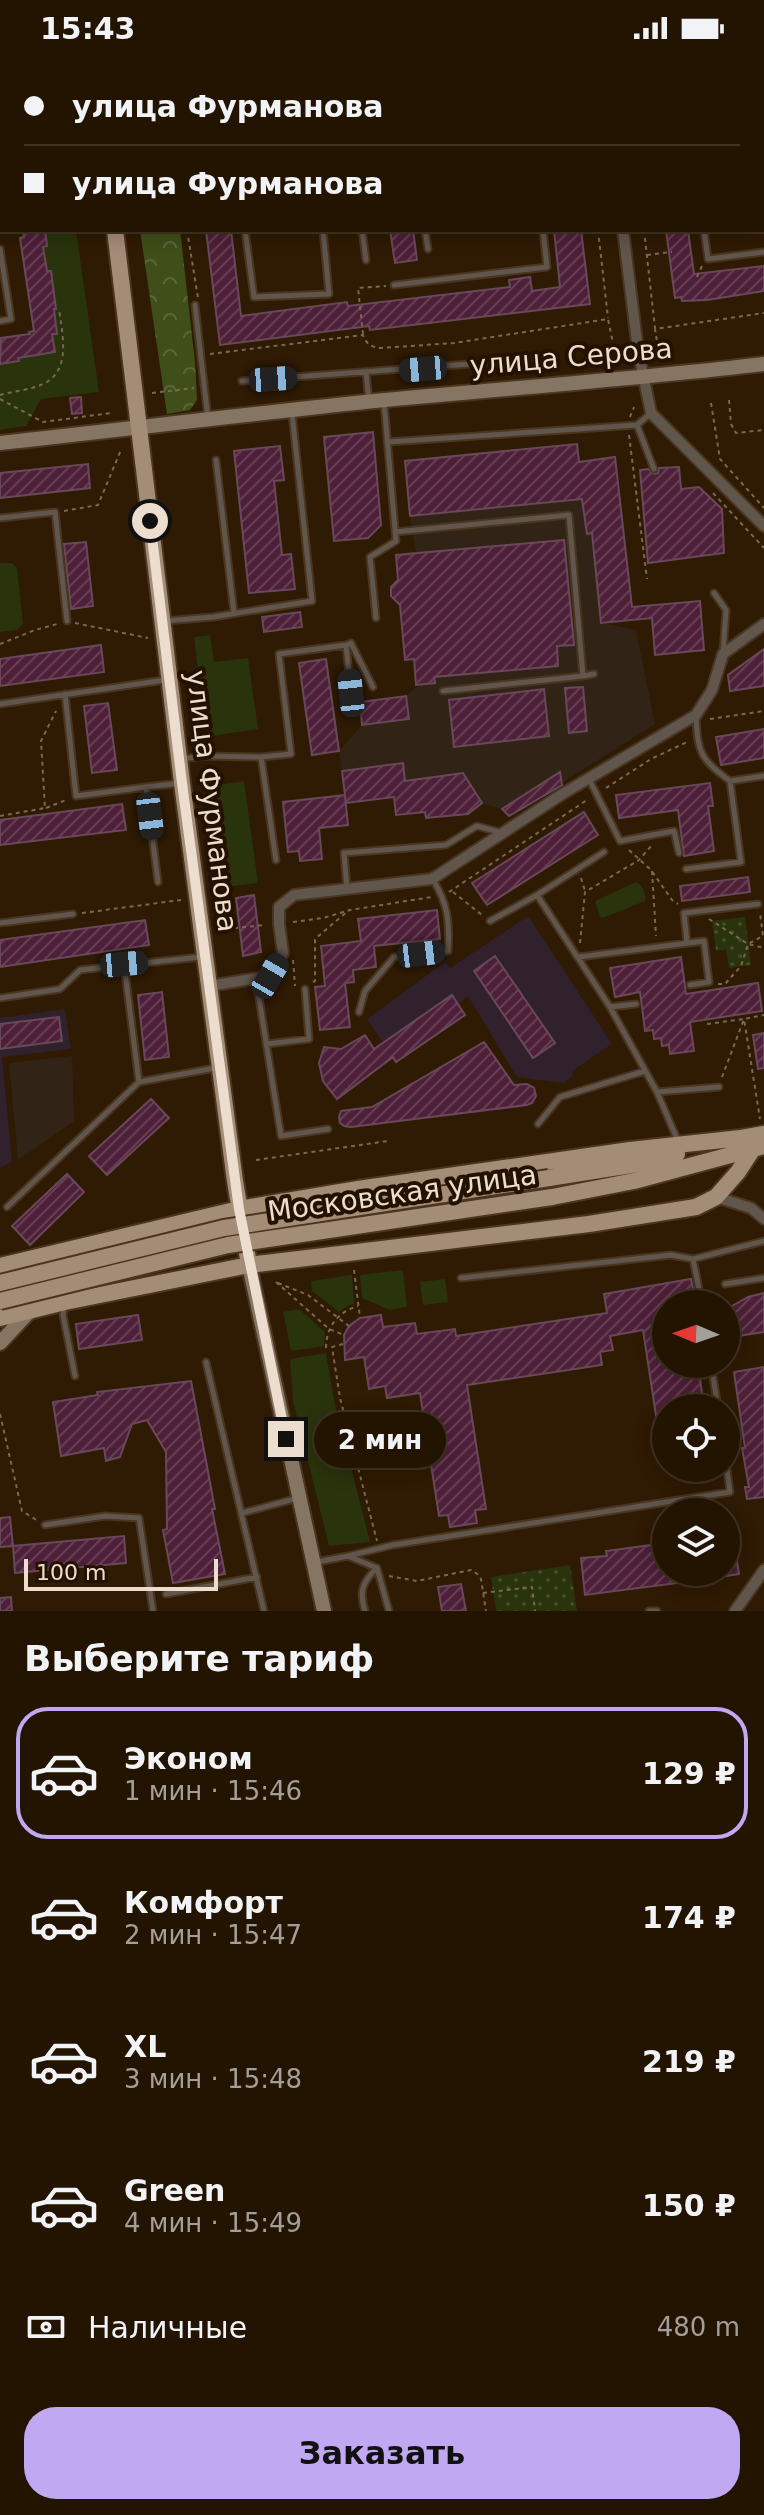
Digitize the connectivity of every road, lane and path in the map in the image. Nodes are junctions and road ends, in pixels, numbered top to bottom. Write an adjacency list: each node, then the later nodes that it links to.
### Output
1 (115, 232): 51 (main road, улица Фурманова)
2 (187, 232): 21 (path)
3 (245, 232): 4 (lane)
4 (323, 232)
5 (362, 232): 18 (lane)
6 (425, 232): 13 (lane)
7 (543, 232): 20 (lane)
8 (598, 232): 24 (path)
9 (623, 232): 36 (street)
10 (644, 232): 16 (path)
11 (704, 232): 17 (lane)
12 (0, 249): 25 (lane)
13 (428, 249)
14 (672, 252): 16 (path)
15 (764, 252): 17 (lane)
16 (647, 255): 26 (path)
17 (708, 259): 19 (path)
18 (366, 260)
19 (697, 277)
20 (394, 285): 27 (path)
21 (198, 306): 38 (lane)
22 (59, 309): 40 (path)
23 (764, 313): 26 (path)
24 (608, 319): 27 (path); 31 (path)
25 (0, 321)
26 (655, 329): 30 (path)
27 (363, 335): 29 (path)
28 (260, 340): 29 (path)
29 (261, 348): 32 (path)
30 (658, 348)
31 (615, 353)
32 (208, 354)
33 (537, 359): 35 (lane)
34 (764, 364): 36 (street, улица Серова)
35 (366, 373): 37 (lane); 42 (lane)
36 (643, 377): 42 (street, улица Серова); 47 (street)
37 (242, 381)
38 (204, 386): 39 (path); 48 (lane)
39 (152, 393)
40 (0, 397): 46 (path)
41 (729, 400): 52 (path)
42 (376, 401): 45 (street, улица Серова); 53 (lane)
43 (711, 403): 58 (path)
44 (634, 407): 50 (path)
45 (292, 410): 48 (street, улица Серова); 65 (lane)
46 (111, 413)
47 (651, 413): 49 (lane); 61 (street)
48 (208, 419): 51 (street, улица Серова)
49 (637, 425): 50 (lane); 57 (lane)
50 (628, 426): 53 (lane); 63 (path)
51 (138, 427): 54 (street, улица Серова); 68 (main road, улица Фурманова)
52 (764, 430)
53 (387, 442): 62 (lane)
54 (0, 443)
55 (121, 450): 59 (path)
56 (216, 460): 65 (lane)
57 (654, 469)
58 (764, 508)
59 (55, 512): 60 (lane); 67 (lane)
60 (0, 518)
61 (764, 526)
62 (395, 532): 66 (lane); 77 (lane)
63 (647, 579)
64 (714, 593): 75 (lane)
65 (234, 613): 68 (lane)
66 (376, 618)
67 (67, 621): 70 (path); 72 (path)
68 (163, 621): 78 (main road, улица Фурманова)
69 (764, 624): 75 (street)
70 (148, 638)
71 (0, 639): 72 (path)
72 (7, 640): 73 (path)
73 (0, 644)
74 (346, 645): 79 (lane); 81 (lane); 87 (lane)
75 (723, 654): 85 (street)
76 (594, 674): 77 (lane)
77 (583, 676): 80 (lane)
78 (170, 680): 82 (lane); 88 (main road, улица Фурманова)
79 (373, 687)
80 (443, 691)
81 (351, 693)
82 (65, 694): 83 (lane); 96 (lane); 97 (path)
83 (0, 704)
84 (764, 711): 86 (path)
85 (696, 715): 91 (street); 92 (lane)
86 (710, 719)
87 (261, 757): 88 (lane); 104 (lane)
88 (180, 759): 93 (main road, улица Фурманова)
89 (651, 759): 95 (path)
90 (764, 776): 92 (lane)
91 (589, 778): 99 (street); 101 (lane)
92 (730, 781): 107 (lane)
93 (182, 783): 94 (lane); 128 (main road, улица Фурманова)
94 (146, 787): 96 (lane); 110 (lane)
95 (606, 788)
96 (76, 796): 97 (path)
97 (45, 808): 98 (path)
98 (0, 816)
99 (502, 833): 109 (street); 111 (lane)
100 (664, 833): 101 (lane); 103 (lane); 105 (path)
101 (620, 841): 105 (path)
102 (604, 852): 106 (lane)
103 (679, 853)
104 (276, 860)
105 (639, 860): 108 (path); 113 (path)
106 (578, 869): 113 (path); 114 (lane)
107 (686, 869)
108 (651, 870): 118 (path); 126 (path)
109 (432, 879): 111 (street); 139 (lane)
110 (158, 882)
111 (347, 890): 122 (street)
112 (451, 891): 120 (path)
113 (585, 892): 129 (path)
114 (537, 895): 120 (lane); 129 (lane)
115 (181, 900): 119 (path)
116 (758, 904): 118 (lane); 125 (path)
117 (350, 910): 135 (path)
118 (693, 912): 124 (lane); 125 (path)
119 (73, 914): 121 (lane)
120 (490, 921)
121 (0, 923)
122 (279, 924): 123 (path); 131 (street)
123 (226, 929)
124 (687, 943): 126 (lane); 132 (lane)
125 (748, 944): 127 (path); 132 (path)
126 (657, 947): 129 (lane)
127 (764, 948)
128 (205, 957): 130 (lane); 134 (main road, улица Фурманова)
129 (579, 957): 138 (lane)
130 (124, 964): 136 (lane); 146 (lane)
131 (256, 978): 134 (street); 143 (lane)
132 (709, 982): 133 (lane)
133 (690, 985)
134 (209, 986): 144 (main road, улица Фурманова)
135 (305, 989): 143 (lane)
136 (0, 998)
137 (636, 1004): 138 (lane)
138 (610, 1007): 145 (lane)
139 (359, 1012)
140 (764, 1015): 141 (path)
141 (744, 1019): 142 (path); 147 (path); 150 (path)
142 (707, 1024)
143 (266, 1044): 151 (lane)
144 (220, 1067): 146 (lane); 158 (main road, улица Фурманова)
145 (645, 1071): 148 (lane); 149 (lane)
146 (139, 1082): 157 (lane)
147 (719, 1087): 148 (lane)
148 (657, 1092): 154 (lane)
149 (538, 1124)
150 (762, 1127): 153 (main road, Московская улица)
151 (328, 1129)
152 (388, 1141): 155 (path)
153 (752, 1144): 154 (main road); 156 (main road); 167 (main road, Московская улица, bridge); 170 (main road, Московская улица, bridge)
154 (681, 1146): 158 (main road)
155 (256, 1160)
156 (716, 1197): 159 (street); 162 (main road, Московская улица)
157 (7, 1207)
158 (239, 1209): 162 (main road, улица Фурманова); 163 (main road)
159 (764, 1219)
160 (764, 1241): 161 (lane)
161 (693, 1259): 165 (lane); 169 (lane)
162 (249, 1265): 171 (main road, Московская улица); 187 (street, улица Фурманова)
163 (0, 1266)
164 (354, 1270): 172 (path)
165 (461, 1278)
166 (764, 1278): 168 (lane)
167 (0, 1283)
168 (725, 1284)
169 (699, 1290)
170 (0, 1301)
171 (65, 1302): 173 (main road, Московская улица); 184 (lane)
172 (358, 1306): 174 (path); 176 (path)
173 (30, 1311): 175 (main road, Московская улица); 180 (street)
174 (338, 1317): 177 (path); 178 (path); 178 (path)
175 (0, 1318)
176 (360, 1318)
177 (349, 1326)
178 (329, 1329): 179 (path); 182 (path)
179 (344, 1335)
180 (0, 1343)
181 (343, 1344): 190 (path)
182 (326, 1348)
183 (206, 1362): 188 (lane)
184 (75, 1376)
185 (0, 1414): 189 (path)
186 (729, 1482): 190 (lane)
187 (298, 1498): 188 (lane); 192 (street, улица Фурманова)
188 (242, 1513): 196 (lane)
189 (45, 1525): 199 (lane)
190 (379, 1548): 191 (lane)
191 (348, 1556): 192 (lane); 193 (lane)
192 (312, 1563): 201 (street, улица Фурманова)
193 (377, 1568): 202 (lane); 203 (lane)
194 (764, 1570): 208 (street)
195 (388, 1576): 197 (path)
196 (257, 1577): 198 (lane); 200 (lane)
197 (483, 1593): 204 (path); 205 (path)
198 (166, 1594)
199 (153, 1611)
200 (264, 1611)
201 (324, 1611)
202 (365, 1611)
203 (389, 1611)
204 (486, 1611)
205 (535, 1611)
206 (649, 1611): 207 (lane)
207 (657, 1611)
208 (735, 1611)

